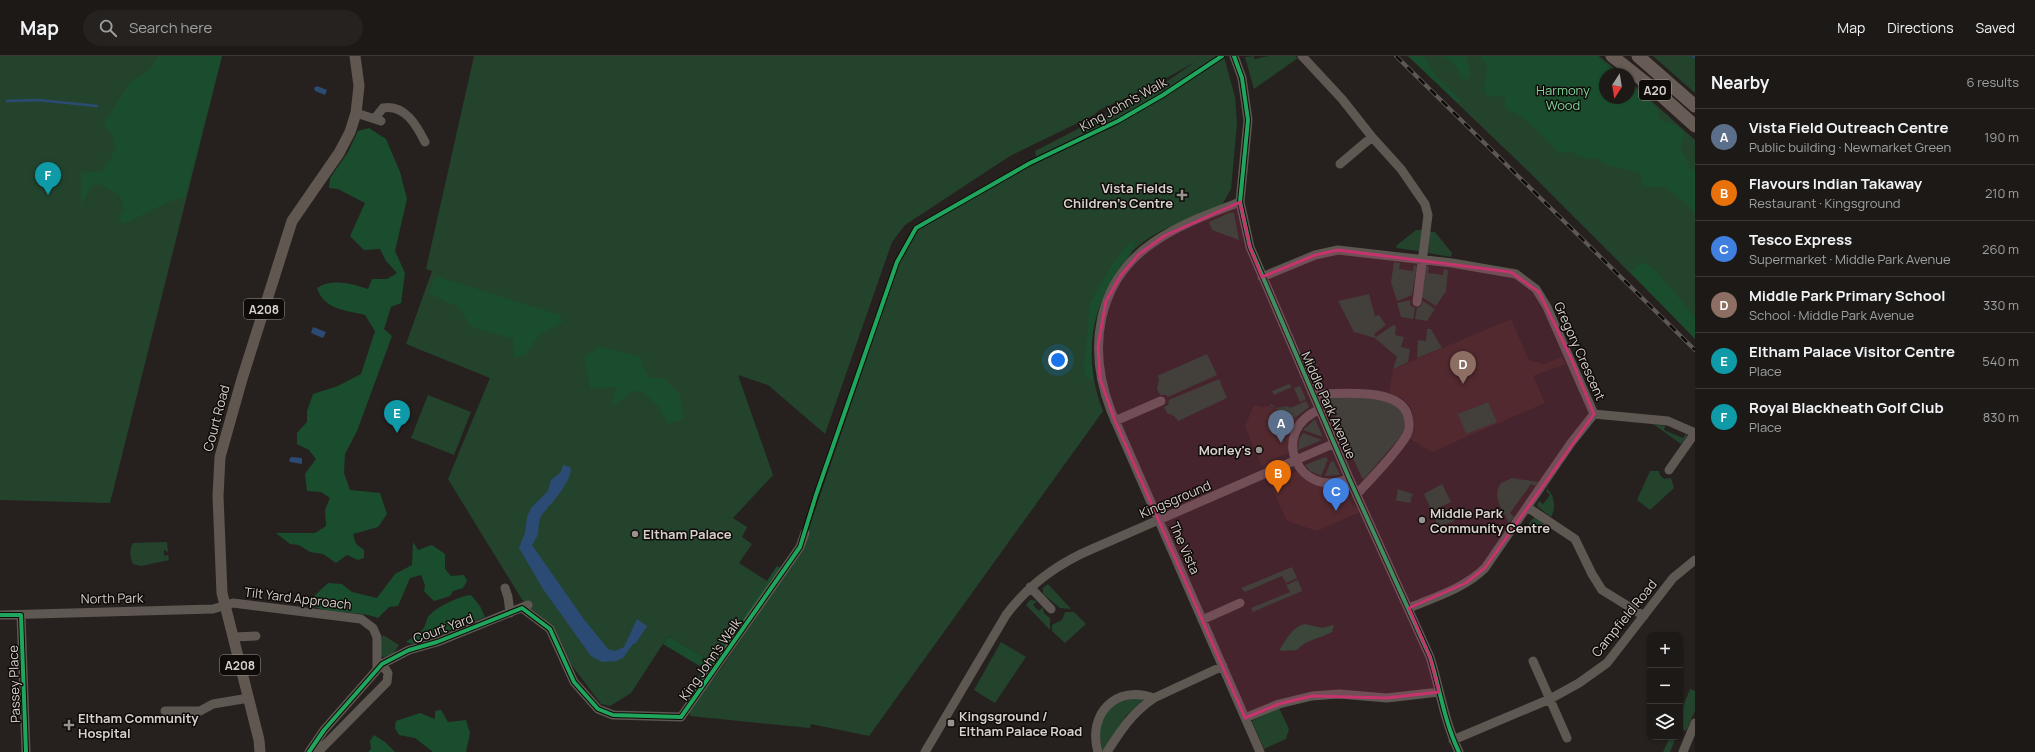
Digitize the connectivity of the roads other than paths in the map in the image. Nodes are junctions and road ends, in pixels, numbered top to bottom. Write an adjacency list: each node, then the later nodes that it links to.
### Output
1 (355, 56): 7 (main road, Court Road / A208)
2 (1235, 56): 12 (street, Middle Park Avenue)
3 (1302, 56): 9 (street)
4 (1612, 56): 8 (highway, A20)
5 (1638, 56): 6 (highway, A20)
6 (1695, 106)
7 (356, 113): 10 (street); 34 (main road, Court Road / A208)
8 (1695, 126)
9 (1372, 137): 11 (street); 13 (street)
10 (425, 142)
11 (1340, 164)
12 (1240, 202): 14 (street, Middle Park Avenue); 20 (street, The Vista)
13 (1422, 260): 14 (street, Gregory Crescent); 15 (street); 19 (street, Gregory Crescent)
14 (1262, 277): 16 (street, Middle Park Avenue)
15 (1417, 302)
16 (1314, 394): 18 (street, Middle Park Avenue); 26 (street, Middle Park Avenue)
17 (1161, 401): 20 (street)
18 (1320, 409): 22 (street, Middle Park Avenue); 23 (street)
19 (1594, 414): 21 (street); 27 (street, Gregory Crescent)
20 (1115, 421): 28 (street, The Vista)
21 (1695, 433): 24 (street)
22 (1335, 443): 23 (street, Kingsground); 25 (street, Middle Park Avenue)
23 (1295, 461): 25 (street); 28 (street, Kingsground)
24 (1669, 470)
25 (1349, 478): 26 (street, Middle Park Avenue)
26 (1357, 494): 36 (street, Middle Park Avenue)
27 (1527, 507): 36 (street, Gregory Crescent); 41 (street)
28 (1159, 520): 31 (street, Kingsground); 42 (street, The Vista)
29 (805, 533): 35 (street, King John's Walk)
30 (1695, 560): 41 (street, Campfield Road)
31 (1030, 587): 37 (street); 60 (street, Kingsground)
32 (505, 588): 38 (street)
33 (1240, 603): 42 (street)
34 (223, 605): 39 (street, North Park); 44 (main road, Court Road / A208); 46 (street, Tilt Yard Approach)
35 (525, 606): 38 (street, Court Yard)
36 (1409, 608): 48 (street, Middle Park Avenue)
37 (1052, 609)
38 (510, 613): 46 (street, Court Yard)
39 (21, 614): 40 (street, North Park); 58 (street, Passey Place)
40 (0, 615)
41 (1644, 616): 51 (street, Campfield Road)
42 (1202, 620): 47 (street, The Vista)
43 (256, 636): 44 (street)
44 (234, 638): 49 (main road, Court Road / A208)
45 (1534, 661): 51 (street)
46 (379, 666): 57 (street, Court Yard); 57 (street, Tilt Yard Approach)
47 (1223, 666): 50 (street); 53 (street, The Vista)
48 (1439, 692): 53 (street); 56 (street, Middle Park Avenue)
49 (248, 698): 52 (street); 59 (main road, Court Road / A208)
50 (1154, 698): 61 (street); 62 (street)
51 (1550, 699): 55 (street); 56 (street, Campfield Road)
52 (165, 711)
53 (1245, 718): 63 (street, The Vista)
54 (1695, 723): 65 (street)
55 (1567, 738)
56 (1453, 740): 64 (street, Middle Park Avenue)
57 (314, 751)
58 (26, 752)
59 (260, 752)
60 (925, 752)
61 (1098, 752)
62 (1107, 752)
63 (1260, 752)
64 (1458, 752)
65 (1683, 752)

